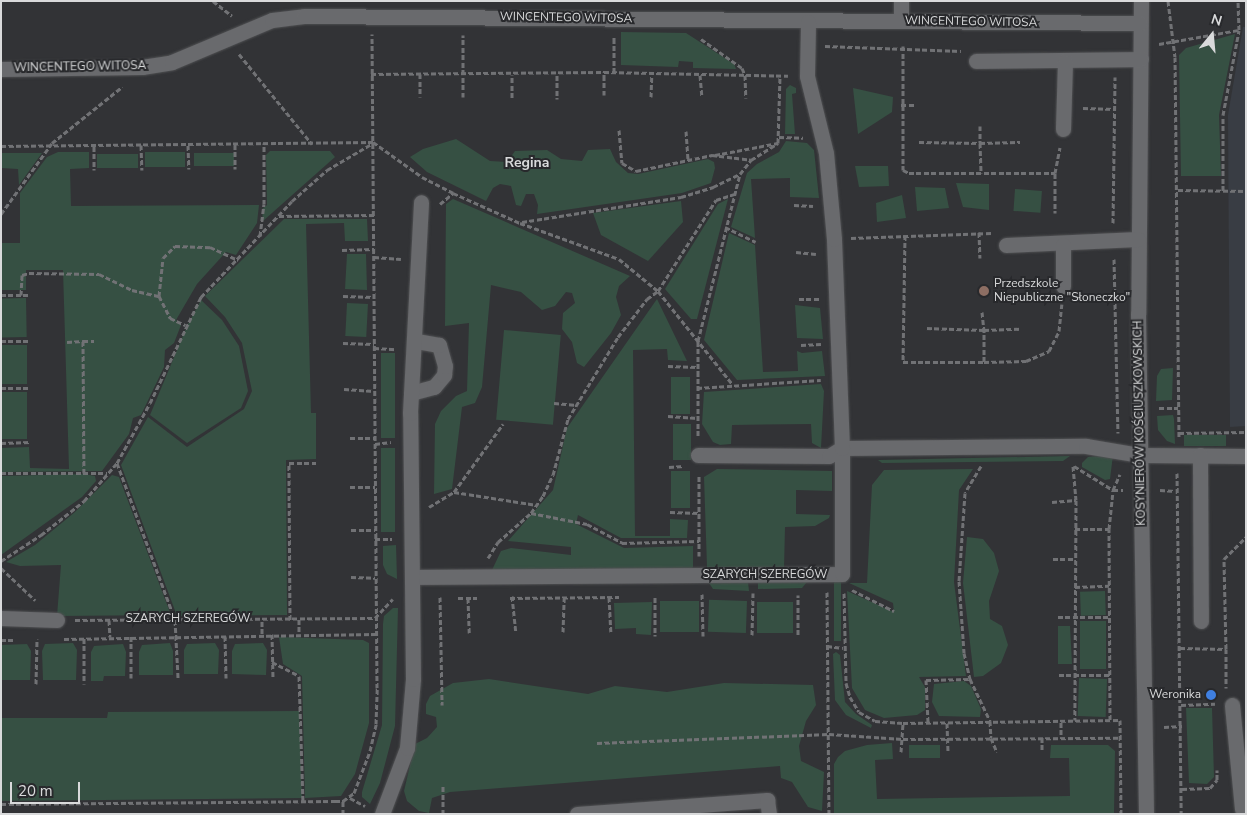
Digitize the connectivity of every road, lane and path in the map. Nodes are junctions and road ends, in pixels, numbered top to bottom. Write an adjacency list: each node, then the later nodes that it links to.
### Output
1 (902, 1): 9 (street)
2 (1140, 1): 11 (street, KOSYNIERÓW KOŚCIUSZKOWSKICH)
3 (1168, 1): 14 (path)
4 (1238, 1): 12 (path)
5 (372, 16): 6 (street, WINCENTEGO WITOSA); 13 (street, WINCENTEGO WITOSA); 25 (path)
6 (463, 17): 7 (street, WINCENTEGO WITOSA); 27 (path)
7 (614, 18): 8 (street, WINCENTEGO WITOSA); 24 (path)
8 (669, 19): 10 (street, WINCENTEGO WITOSA); 32 (path)
9 (901, 21): 10 (street, WINCENTEGO WITOSA); 11 (street, WINCENTEGO WITOSA)
10 (808, 22): 151 (street)
11 (1140, 23): 19 (street, KOSYNIERÓW KOŚCIUSZKOWSKICH)
12 (1239, 30): 14 (path); 75 (path)
13 (230, 38): 21 (street, WINCENTEGO WITOSA); 58 (path)
14 (1173, 43): 15 (path); 74 (path)
15 (1153, 44)
16 (823, 46): 17 (path)
17 (902, 46): 18 (path); 43 (path)
18 (972, 56): 20 (street)
19 (1141, 59): 20 (street); 90 (street, KOSYNIERÓW KOŚCIUSZKOWSKICH)
20 (1065, 62): 45 (street)
21 (148, 66): 22 (street, WINCENTEGO WITOSA); 62 (path)
22 (1, 69)
23 (604, 72): 24 (path); 30 (path); 35 (path)
24 (614, 73): 29 (path)
25 (371, 74): 26 (path); 51 (path)
26 (420, 74): 27 (path); 36 (path)
27 (464, 74): 28 (path); 37 (path)
28 (512, 74): 30 (path); 39 (path)
29 (652, 74): 31 (path); 38 (path)
30 (557, 75): 42 (path)
31 (700, 75): 32 (path); 40 (path)
32 (745, 75): 33 (path); 41 (path)
33 (780, 76): 34 (path); 54 (path)
34 (791, 76)
35 (604, 95)
36 (420, 96)
37 (463, 97)
38 (651, 97)
39 (512, 98)
40 (702, 98)
41 (746, 98)
42 (557, 99)
43 (901, 105): 44 (path); 71 (path)
44 (915, 105)
45 (1063, 108): 46 (path); 48 (street)
46 (1115, 109)
47 (980, 126): 55 (path)
48 (1063, 129): 72 (path)
49 (619, 130): 65 (path)
50 (686, 131): 65 (path)
51 (373, 142): 58 (path); 83 (path); 84 (path); 85 (path)
52 (919, 142): 55 (path)
53 (1020, 142): 55 (path)
54 (778, 143): 64 (path); 66 (path)
55 (980, 143): 71 (path)
56 (235, 144): 57 (path); 60 (path); 68 (path)
57 (264, 144): 58 (path); 88 (path)
58 (313, 144)
59 (141, 145): 60 (path); 63 (path); 70 (path)
60 (188, 145): 67 (path)
61 (1, 146): 62 (path)
62 (50, 146): 63 (path); 82 (path)
63 (94, 146): 69 (path)
64 (712, 155): 65 (path); 66 (path)
65 (688, 160)
66 (752, 160): 73 (path)
67 (189, 169)
68 (235, 169)
69 (94, 170)
70 (142, 170)
71 (981, 173): 72 (path)
72 (1056, 173): 81 (path)
73 (740, 174): 77 (path); 85 (path)
74 (1178, 190): 75 (path); 140 (path)
75 (1223, 191): 76 (path)
76 (1246, 191)
77 (734, 194): 86 (path); 101 (path)
78 (421, 202): 119 (street)
79 (794, 205): 80 (path)
80 (823, 206)
81 (1055, 213)
82 (1, 214)
83 (374, 215): 84 (path); 94 (path)
84 (278, 216): 88 (path)
85 (520, 223): 101 (path)
86 (725, 227): 91 (path); 120 (path)
87 (906, 235): 89 (path); 98 (path); 126 (path)
88 (260, 236): 99 (path)
89 (848, 238)
90 (1138, 239): 93 (street); 155 (street, KOSYNIERÓW KOŚCIUSZKOWSKICH)
91 (756, 242)
92 (1006, 244): 93 (street)
93 (1063, 245): 100 (street)
94 (374, 249): 95 (path); 107 (path)
95 (342, 250)
96 (796, 252): 97 (path)
97 (824, 255)
98 (980, 258)
99 (238, 260): 105 (path); 111 (path)
100 (1064, 286): 126 (path)
101 (658, 291): 120 (path); 138 (path)
102 (1, 295): 103 (path)
103 (20, 295): 104 (path); 105 (path)
104 (32, 295)
105 (160, 296): 111 (path)
106 (343, 296): 107 (path)
107 (374, 297): 123 (path)
108 (799, 299): 109 (path)
109 (826, 299)
110 (982, 312): 114 (path)
111 (185, 325): 158 (path)
112 (925, 328): 114 (path)
113 (1020, 329): 114 (path)
114 (984, 330): 126 (path)
115 (1, 341): 116 (path)
116 (31, 341)
117 (83, 341): 118 (path); 121 (path); 163 (path)
118 (94, 341)
119 (416, 341): 136 (street); 136 (street)
120 (698, 341): 128 (path); 130 (path)
121 (67, 342)
122 (343, 343): 123 (path)
123 (374, 344): 135 (path)
124 (827, 344): 125 (path)
125 (801, 345)
126 (984, 362)
127 (668, 366): 128 (path)
128 (697, 367): 133 (path)
129 (829, 380): 130 (path)
130 (733, 385): 133 (path)
131 (1, 388): 132 (path)
132 (31, 388)
133 (697, 388): 142 (path)
134 (344, 389): 135 (path)
135 (374, 391): 147 (path)
136 (411, 393): 179 (street)
137 (554, 403): 138 (path)
138 (577, 405): 175 (path)
139 (1156, 408): 140 (path)
140 (1178, 408): 144 (path)
141 (668, 416): 142 (path)
142 (698, 418): 153 (path)
143 (503, 424): 172 (path)
144 (1179, 432): 145 (path); 154 (path)
145 (1246, 432)
146 (350, 438): 147 (path)
147 (375, 438): 167 (path)
148 (32, 442): 149 (path)
149 (1, 443)
150 (1086, 446): 151 (street); 152 (street); 162 (path)
151 (842, 448): 153 (street); 189 (street, SZARYCH SZEREGÓW)
152 (1118, 449): 155 (street); 168 (path)
153 (698, 454): 178 (path)
154 (1179, 454): 155 (street); 156 (street); 171 (path)
155 (1140, 455): 295 (street, KOSYNIERÓW KOŚCIUSZKOWSKICH)
156 (1200, 455): 157 (street); 218 (street)
157 (1246, 456)
158 (117, 463): 164 (path); 216 (path)
159 (316, 463): 217 (path)
160 (981, 465): 253 (path)
161 (1067, 465): 162 (path)
162 (1074, 466): 168 (path); 173 (path)
163 (84, 473): 164 (path); 165 (path)
164 (108, 473): 187 (path)
165 (1, 474)
166 (350, 487): 167 (path)
167 (375, 487): 183 (path)
168 (1113, 490): 169 (path); 181 (path)
169 (1132, 490)
170 (1156, 490): 171 (path)
171 (1175, 491): 267 (path)
172 (454, 492): 175 (path); 179 (path)
173 (1076, 500): 174 (path); 180 (path)
174 (1052, 502)
175 (536, 505): 177 (path)
176 (670, 512): 178 (path)
177 (531, 513): 184 (path); 195 (path)
178 (699, 513): 184 (path)
179 (412, 517): 194 (street)
180 (1075, 529): 181 (path); 186 (path)
181 (1109, 529): 198 (path)
182 (351, 530): 183 (path)
183 (375, 530): 196 (path)
184 (699, 541): 190 (path)
185 (1053, 559): 186 (path)
186 (1075, 559): 199 (path)
187 (1, 561)
188 (1, 568): 214 (path)
189 (827, 574): 191 (street, SZARYCH SZEREGÓW); 242 (path)
190 (698, 575): 191 (street, SZARYCH SZEREGÓW); 192 (street, SZARYCH SZEREGÓW); 233 (path)
191 (754, 575): 228 (path)
192 (566, 576): 197 (street, SZARYCH SZEREGÓW); 219 (path)
193 (351, 577): 196 (path)
194 (413, 577): 195 (street, SZARYCH SZEREGÓW); 204 (street)
195 (480, 577): 197 (street, SZARYCH SZEREGÓW); 205 (path)
196 (375, 578): 210 (path)
197 (511, 578): 222 (path)
198 (1109, 586): 199 (path); 208 (path)
199 (1076, 587): 211 (path)
200 (798, 595): 229 (path)
201 (655, 596): 232 (path)
202 (440, 597): 204 (path); 205 (path); 258 (path)
203 (610, 597): 220 (path)
204 (413, 598): 289 (street)
205 (468, 598): 221 (path)
206 (894, 611): 243 (path)
207 (1058, 616): 211 (path)
208 (1109, 617): 211 (path); 247 (path)
209 (1, 618): 214 (street)
210 (375, 618): 213 (path, SZARYCH SZEREGÓW); 226 (path)
211 (1076, 618): 248 (path)
212 (262, 619): 216 (path, SZARYCH SZEREGÓW); 217 (path, SZARYCH SZEREGÓW); 223 (path)
213 (299, 619): 217 (path, SZARYCH SZEREGÓW); 225 (path)
214 (57, 620): 215 (path, SZARYCH SZEREGÓW)
215 (109, 620): 216 (path, SZARYCH SZEREGÓW); 234 (path)
216 (175, 620): 227 (path)
217 (290, 620)
218 (1200, 620)
219 (563, 632)
220 (611, 632)
221 (469, 633)
222 (516, 633)
223 (262, 634): 224 (path); 231 (path)
224 (272, 634): 225 (path); 245 (path)
225 (300, 634): 226 (path)
226 (376, 634): 285 (path)
227 (176, 635): 230 (path); 231 (path); 251 (path)
228 (752, 635)
229 (798, 635)
230 (131, 636): 234 (path); 250 (path)
231 (225, 636): 252 (path)
232 (655, 636)
233 (703, 636)
234 (110, 637): 235 (path)
235 (84, 638): 238 (path); 255 (path)
236 (36, 639): 237 (path); 241 (path); 254 (path)
237 (44, 639)
238 (58, 639)
239 (1, 640): 240 (path)
240 (19, 640)
241 (28, 640)
242 (827, 646): 243 (path); 269 (path)
243 (843, 648): 263 (path)
244 (1226, 649): 256 (path)
245 (272, 662): 249 (path); 284 (path)
246 (1058, 674): 248 (path)
247 (1111, 674): 248 (path); 261 (path)
248 (1075, 675): 260 (path)
249 (273, 677)
250 (131, 678)
251 (178, 678)
252 (226, 678)
253 (970, 679): 262 (path); 264 (path)
254 (36, 684)
255 (84, 684)
256 (1229, 700): 287 (street)
257 (1215, 704): 259 (path)
258 (442, 705)
259 (1215, 713)
260 (1075, 720): 261 (path); 265 (path)
261 (1110, 720): 275 (path)
262 (990, 721): 265 (path); 266 (path); 274 (path)
263 (904, 722): 264 (path); 273 (path)
264 (928, 722): 266 (path)
265 (1061, 722): 271 (path)
266 (947, 723): 272 (path)
267 (1182, 726): 268 (path); 283 (path)
268 (1158, 727)
269 (829, 734): 273 (path); 276 (path); 293 (path)
270 (1042, 736): 271 (path); 274 (path); 280 (path)
271 (1061, 736): 275 (path)
272 (948, 737): 273 (path); 274 (path); 278 (path)
273 (903, 738): 277 (path)
274 (991, 738): 279 (path)
275 (1120, 738): 294 (path)
276 (597, 743)
277 (901, 752)
278 (948, 752)
279 (997, 752)
280 (1042, 752)
281 (1217, 767): 283 (path)
282 (444, 786): 290 (path)
283 (1182, 788): 296 (path)
284 (303, 801): 285 (path); 286 (path)
285 (343, 801): 288 (path)
286 (1, 804)
287 (1242, 809)
288 (343, 814)
289 (382, 814)
290 (442, 814)
291 (577, 814): 292 (street)
292 (769, 814)
293 (829, 814)
294 (1121, 814)
295 (1146, 814)
296 (1181, 814)

